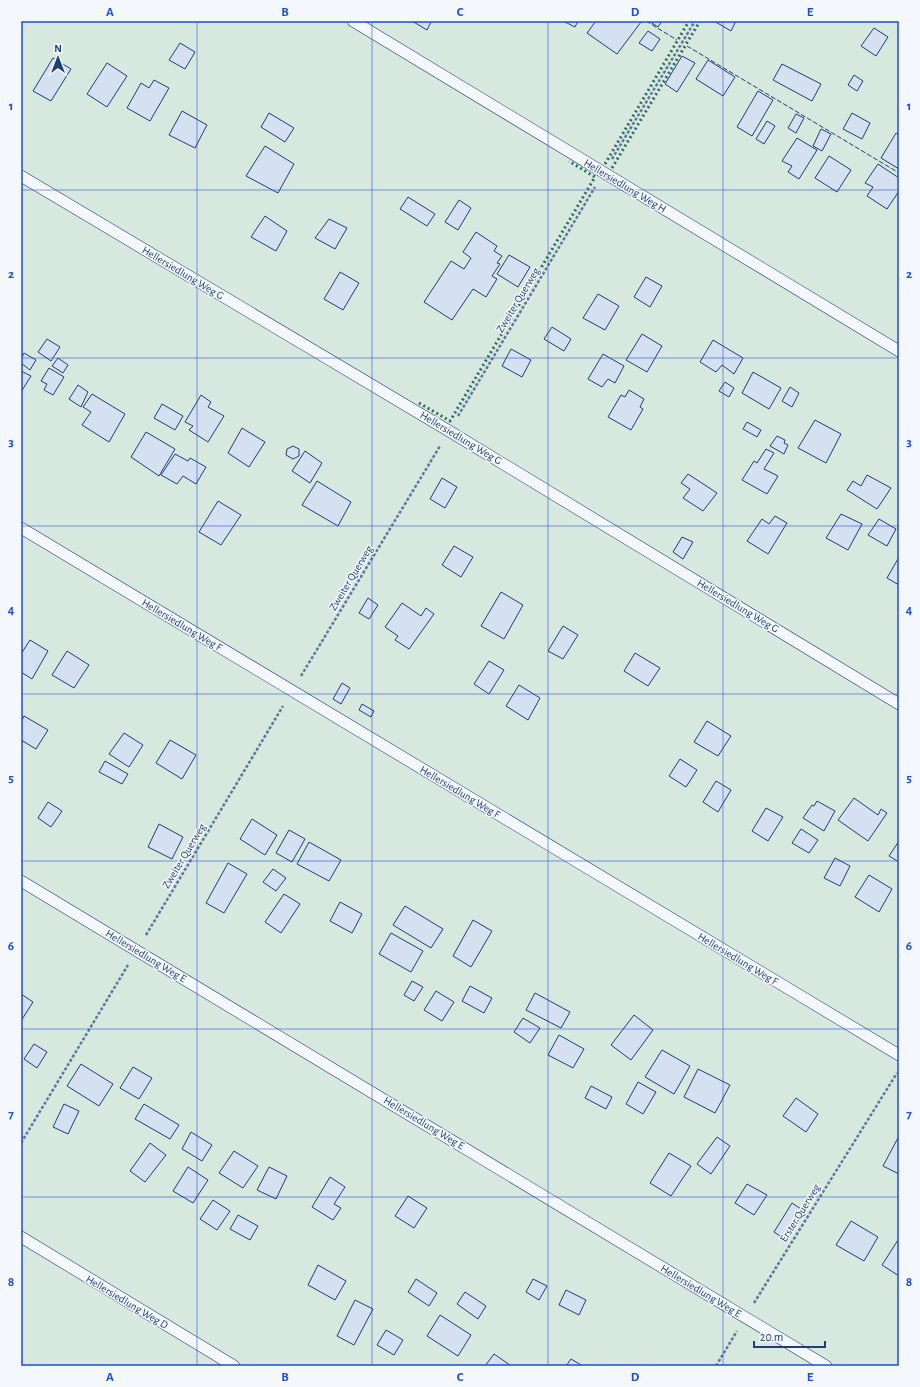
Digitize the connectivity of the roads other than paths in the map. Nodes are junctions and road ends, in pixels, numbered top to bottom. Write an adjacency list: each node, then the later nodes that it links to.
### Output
1 (352, 21): 3 (lane, Hellersiedlung Weg H)
2 (21, 176): 5 (lane, Hellersiedlung Weg G)
3 (899, 351)
4 (21, 528): 7 (lane, Hellersiedlung Weg F)
5 (899, 704)
6 (21, 880): 10 (lane, Hellersiedlung Weg E)
7 (899, 1055)
8 (21, 1237): 9 (lane, Hellersiedlung Weg D)
9 (234, 1366)
10 (826, 1366)

